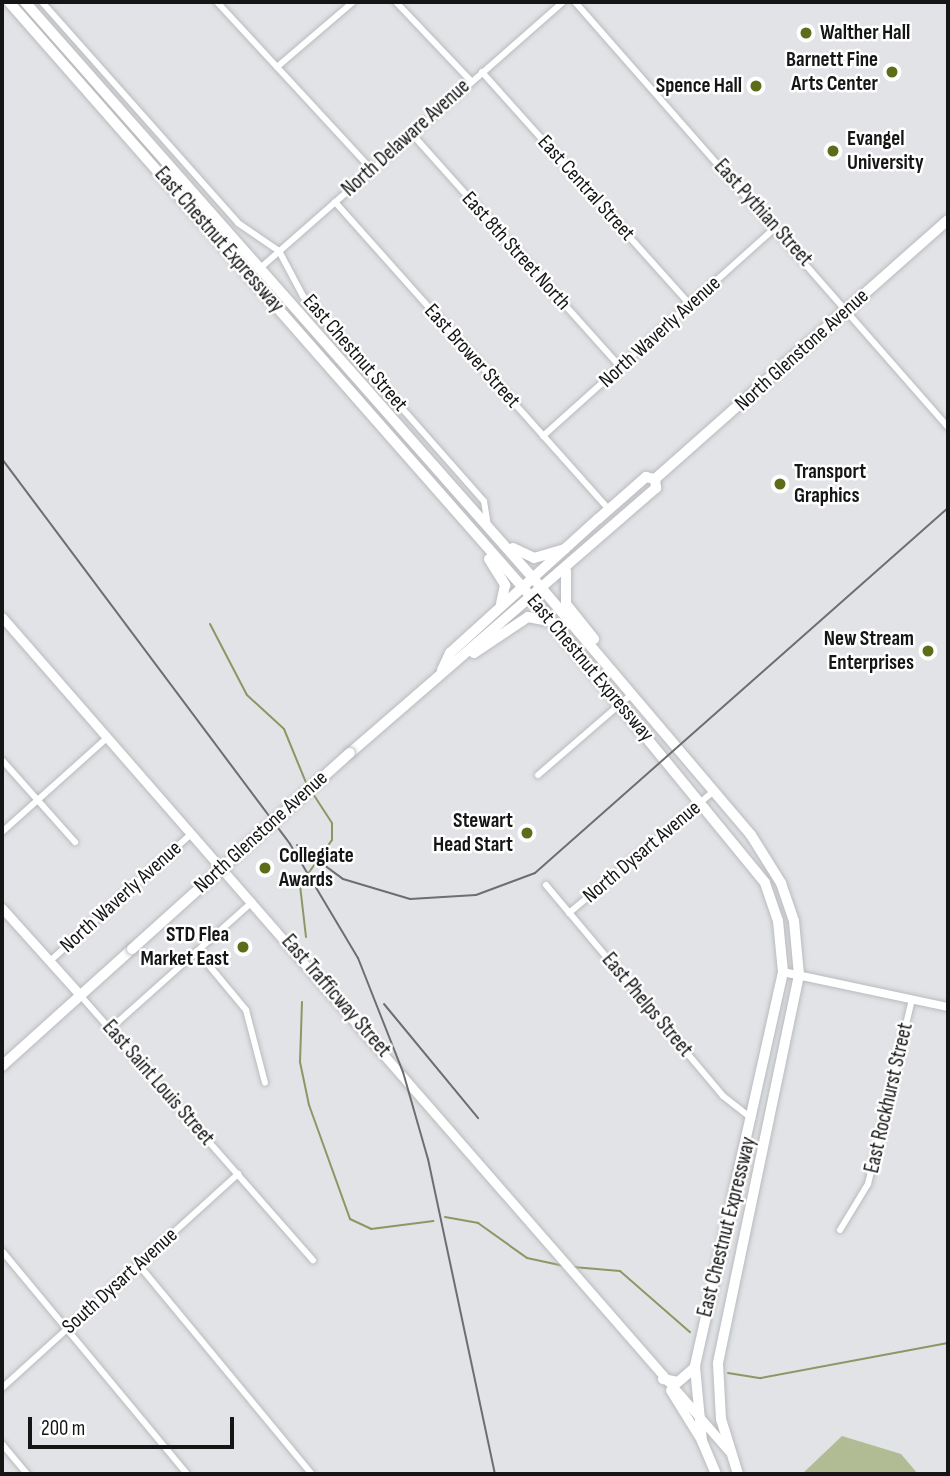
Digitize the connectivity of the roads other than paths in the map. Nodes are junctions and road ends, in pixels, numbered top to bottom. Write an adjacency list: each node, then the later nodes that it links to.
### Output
1 (9, 2): 19 (main road, East Chestnut Expressway)
2 (25, 2): 18 (main road, East Chestnut Expressway)
3 (42, 2): 17 (street, East Chestnut Street)
4 (217, 2): 9 (street)
5 (353, 2): 9 (street)
6 (396, 2): 11 (street)
7 (563, 2): 10 (street, North Delaware Avenue)
8 (575, 2): 16 (street, East Pythian Street)
9 (277, 68): 13 (street)
10 (482, 72): 11 (street, North Delaware Avenue); 20 (street, East Central Street)
11 (470, 80): 12 (street, North Delaware Avenue)
12 (412, 134): 13 (street, North Delaware Avenue); 22 (street, East 8th Street North)
13 (371, 169): 14 (street, North Delaware Avenue)
14 (335, 202): 17 (street, North Delaware Avenue); 24 (street, East Brower Street)
15 (948, 220): 21 (main road, North Glenstone Avenue)
16 (776, 227): 20 (street, North Waverly Avenue); 21 (street, East Pythian Street)
17 (279, 251): 18 (street, North Delaware Avenue); 28 (street, East Chestnut Street)
18 (261, 268): 19 (street, North Delaware Avenue); 28 (main road, East Chestnut Expressway)
19 (251, 276): 25 (main road, East Chestnut Expressway)
20 (690, 305): 22 (street, North Waverly Avenue)
21 (848, 308): 23 (street, East Pythian Street); 26 (main road, North Glenstone Avenue)
22 (620, 368): 24 (street, North Waverly Avenue)
23 (948, 427)
24 (543, 436): 27 (street, East Brower Street)
25 (423, 473): 33 (main road, East Chestnut Expressway); 36 (main road)
26 (655, 479): 27 (main road, North Glenstone Avenue); 31 (main road, North Glenstone Avenue)
27 (609, 509): 30 (main road, North Glenstone Avenue)
28 (488, 526): 29 (main road, East Chestnut Expressway)
29 (498, 538): 30 (main road); 32 (main road, East Chestnut Expressway)
30 (565, 549): 32 (main road, North Glenstone Avenue)
31 (569, 566): 34 (main road, North Glenstone Avenue); 41 (main road)
32 (533, 578): 33 (main road, North Glenstone Avenue); 34 (main road, East Chestnut Expressway)
33 (522, 587): 35 (main road, East Chestnut Expressway); 36 (main road, North Glenstone Avenue)
34 (542, 589): 35 (main road, North Glenstone Avenue); 41 (main road, East Chestnut Expressway)
35 (532, 598): 38 (main road, East Chestnut Expressway); 39 (main road, North Glenstone Avenue)
36 (496, 611): 40 (main road, North Glenstone Avenue)
37 (2, 618): 43 (main road, East Trafficway Street)
38 (554, 625): 39 (main road); 42 (main road, East Chestnut Expressway)
39 (459, 661): 40 (main road, North Glenstone Avenue)
40 (442, 670): 60 (main road, North Glenstone Avenue, bridge)
41 (632, 693): 42 (street); 46 (main road, East Chestnut Expressway)
42 (620, 704): 45 (street); 48 (main road, East Chestnut Expressway)
43 (108, 737): 47 (street); 50 (main road, East Trafficway Street)
44 (2, 760): 47 (street)
45 (538, 775)
46 (714, 791): 48 (street, North Dysart Avenue); 59 (main road, East Chestnut Expressway)
47 (37, 800): 49 (street); 51 (street)
48 (703, 800): 55 (street, North Dysart Avenue); 58 (main road, East Chestnut Expressway)
49 (2, 832)
50 (192, 833): 53 (main road, East Trafficway Street); 57 (street, North Waverly Avenue)
51 (75, 842)
52 (546, 885): 55 (street, East Phelps Street)
53 (252, 902): 56 (street); 74 (main road, East Trafficway Street)
54 (2, 908): 57 (main road, East Saint Louis Street)
55 (569, 912): 66 (street, East Phelps Street)
56 (197, 951): 63 (street); 65 (street)
57 (50, 961): 60 (main road, East Saint Louis Street)
58 (783, 972): 59 (street); 66 (main road, East Chestnut Expressway)
59 (799, 975): 61 (street); 79 (main road, East Chestnut Expressway)
60 (80, 995): 63 (street, East Saint Louis Street); 64 (main road, North Glenstone Avenue)
61 (912, 999): 62 (street); 68 (street, East Rockhurst Street)
62 (948, 1007)
63 (110, 1029): 67 (street, East Saint Louis Street)
64 (2, 1066)
65 (265, 1083)
66 (754, 1119): 73 (main road, East Chestnut Expressway)
67 (237, 1174): 70 (street, East Saint Louis Street); 71 (street, South Dysart Avenue)
68 (840, 1230)
69 (2, 1251): 72 (street)
70 (313, 1260)
71 (138, 1264): 72 (street, South Dysart Avenue); 82 (street)
72 (67, 1328): 75 (street, South Dysart Avenue); 81 (street)
73 (695, 1367): 74 (main road); 76 (main road, East Chestnut Expressway)
74 (663, 1379): 76 (main road, East Trafficway Street); 77 (main road, East Trafficway Street)
75 (2, 1388)
76 (699, 1413): 77 (main road, East Chestnut Expressway); 79 (main road, East Trafficway Street)
77 (702, 1441): 83 (main road, East Chestnut Expressway)
78 (2, 1444): 80 (street)
79 (729, 1451): 84 (main road, East Chestnut Expressway)
80 (27, 1474)
81 (187, 1474)
82 (312, 1474)
83 (716, 1474)
84 (738, 1474)

